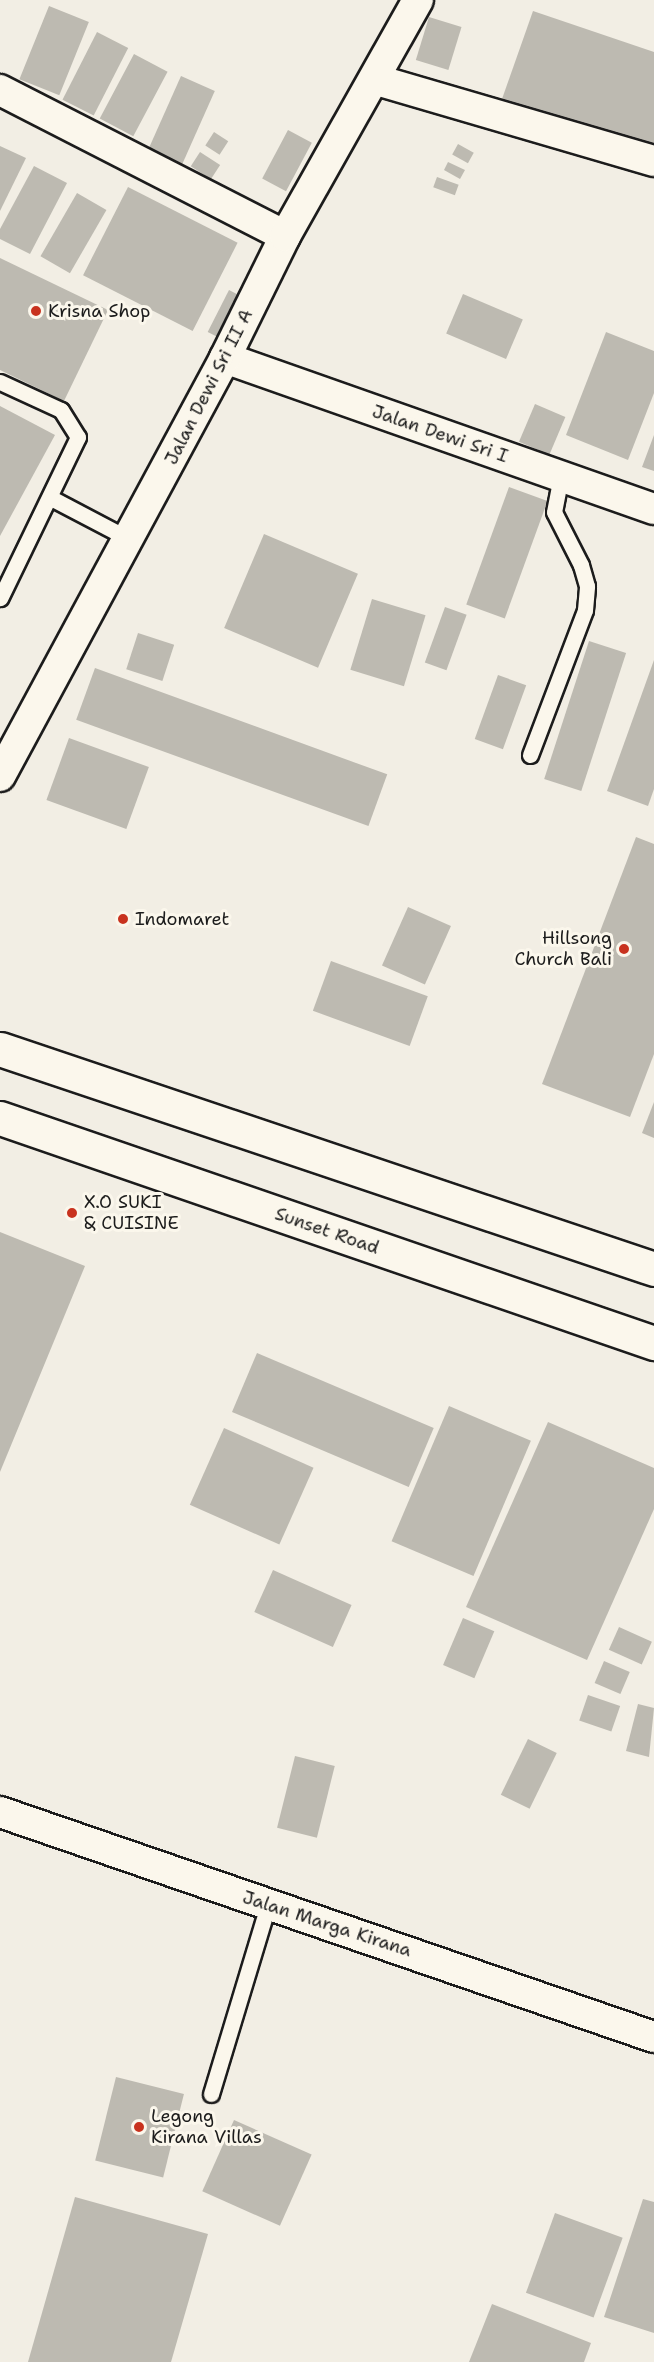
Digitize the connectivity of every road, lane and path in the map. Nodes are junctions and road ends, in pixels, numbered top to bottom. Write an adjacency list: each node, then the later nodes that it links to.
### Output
1 (418, 0): 2 (street, Jalan Dewi Sri II A)
2 (377, 80): 4 (street); 5 (street, Jalan Dewi Sri II A)
3 (0, 90): 5 (street)
4 (654, 161)
5 (285, 236): 6 (street, Jalan Dewi Sri II A)
6 (225, 358): 8 (street, Jalan Dewi Sri I); 11 (street, Jalan Dewi Sri II A)
7 (0, 382): 9 (lane)
8 (561, 476): 10 (street, Jalan Dewi Sri I); 13 (lane)
9 (51, 498): 11 (lane); 12 (lane)
10 (654, 509)
11 (129, 539): 14 (street, Jalan Dewi Sri II A)
12 (0, 598)
13 (530, 755)
14 (0, 776)
15 (0, 1049): 17 (highway)
16 (0, 1118): 18 (highway, Sunset Road)
17 (654, 1269)
18 (654, 1343)
19 (0, 1812): 20 (street, Jalan Marga Kirana)
20 (268, 1905): 21 (street, Jalan Marga Kirana); 22 (lane)
21 (654, 2037)
22 (211, 2094)

